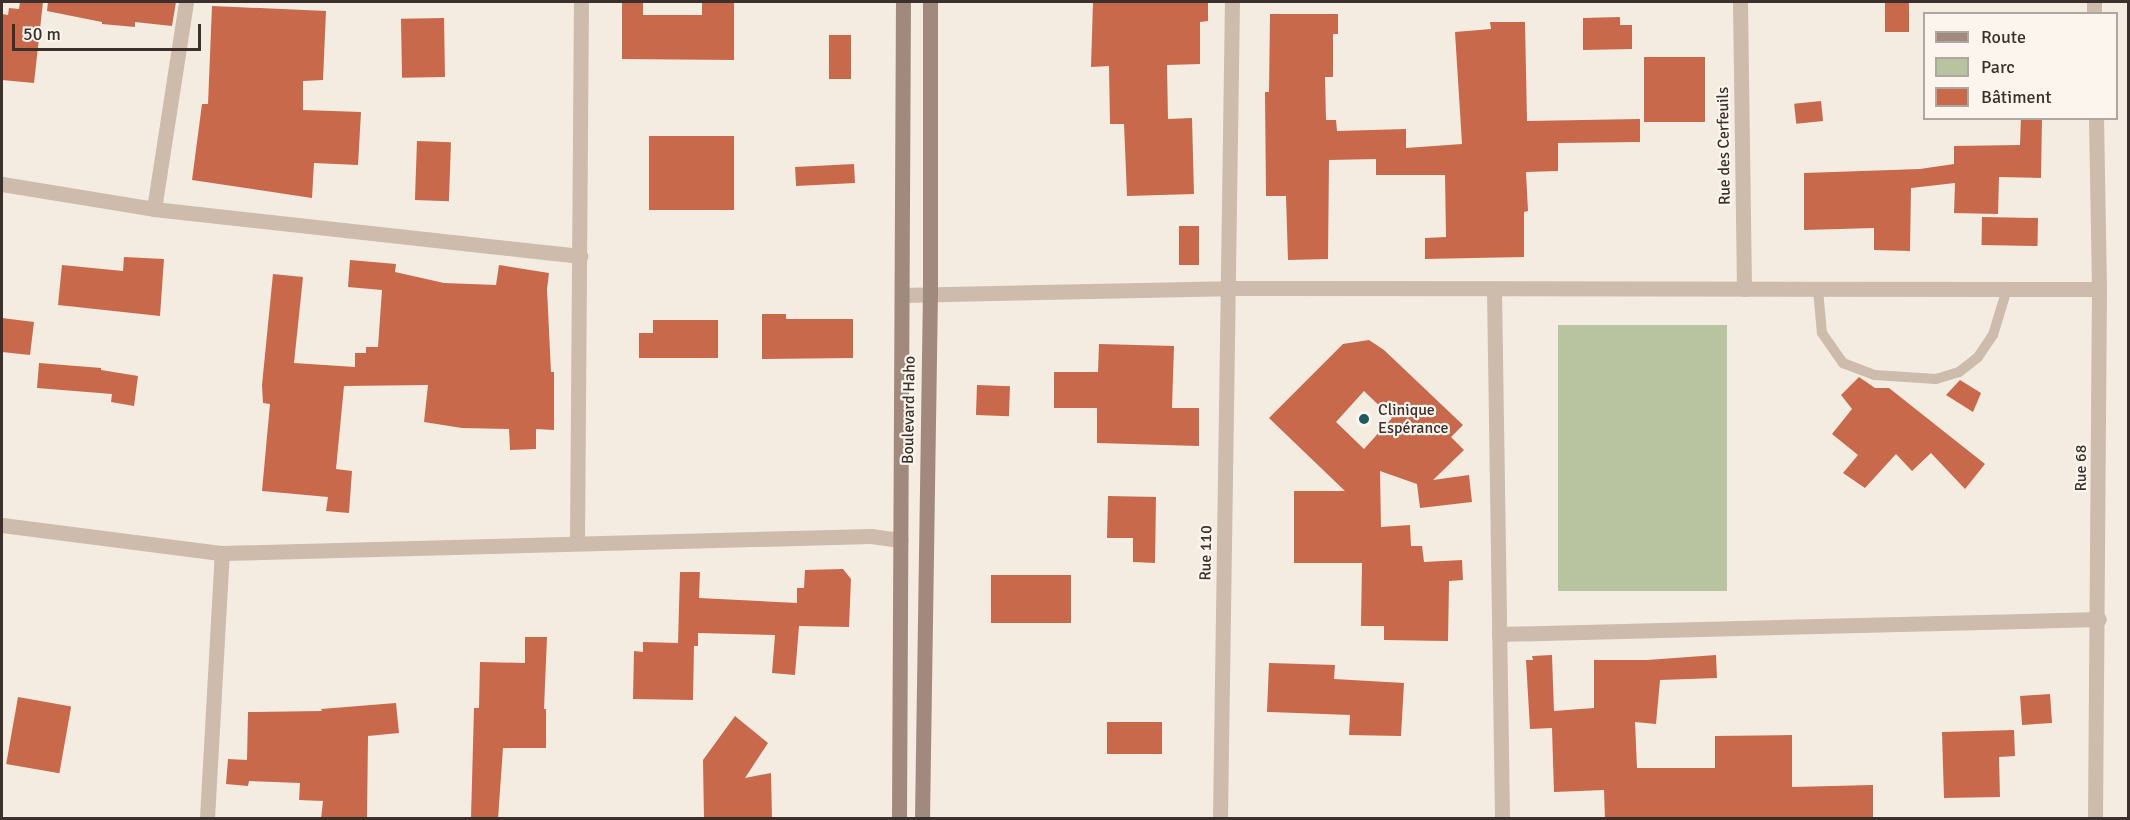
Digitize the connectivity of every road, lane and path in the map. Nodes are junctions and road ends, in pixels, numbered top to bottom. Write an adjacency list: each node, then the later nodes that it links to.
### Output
1 (186, 2): 9 (street)
2 (581, 2): 10 (street)
3 (903, 2): 18 (main road, Boulevard Haho)
4 (930, 2): 17 (main road, Boulevard Haho)
5 (1232, 2): 11 (street, Rue 110)
6 (1740, 2): 15 (street, Rue des Cerfeuils)
7 (2096, 120): 14 (street, Rue 68)
8 (2, 184): 9 (street)
9 (154, 209): 10 (street)
10 (580, 256): 21 (street)
11 (1228, 288): 12 (street); 17 (street); 28 (street, Rue 110)
12 (1494, 289): 15 (street); 24 (street)
13 (2007, 289): 14 (street); 16 (street); 16 (lane)
14 (2099, 289): 23 (street, Rue 68)
15 (1744, 290): 16 (street)
16 (1818, 290)
17 (930, 294): 18 (street); 27 (main road, Boulevard Haho)
18 (902, 295): 20 (main road, Boulevard Haho)
19 (2, 525): 22 (street)
20 (901, 540): 21 (street); 26 (main road, Boulevard Haho)
21 (577, 542): 22 (street)
22 (222, 553): 25 (street)
23 (2098, 619): 24 (street); 30 (street, Rue 68)
24 (1499, 634): 29 (street)
25 (207, 819)
26 (899, 819)
27 (922, 819)
28 (1220, 819)
29 (1502, 819)
30 (2095, 819)

